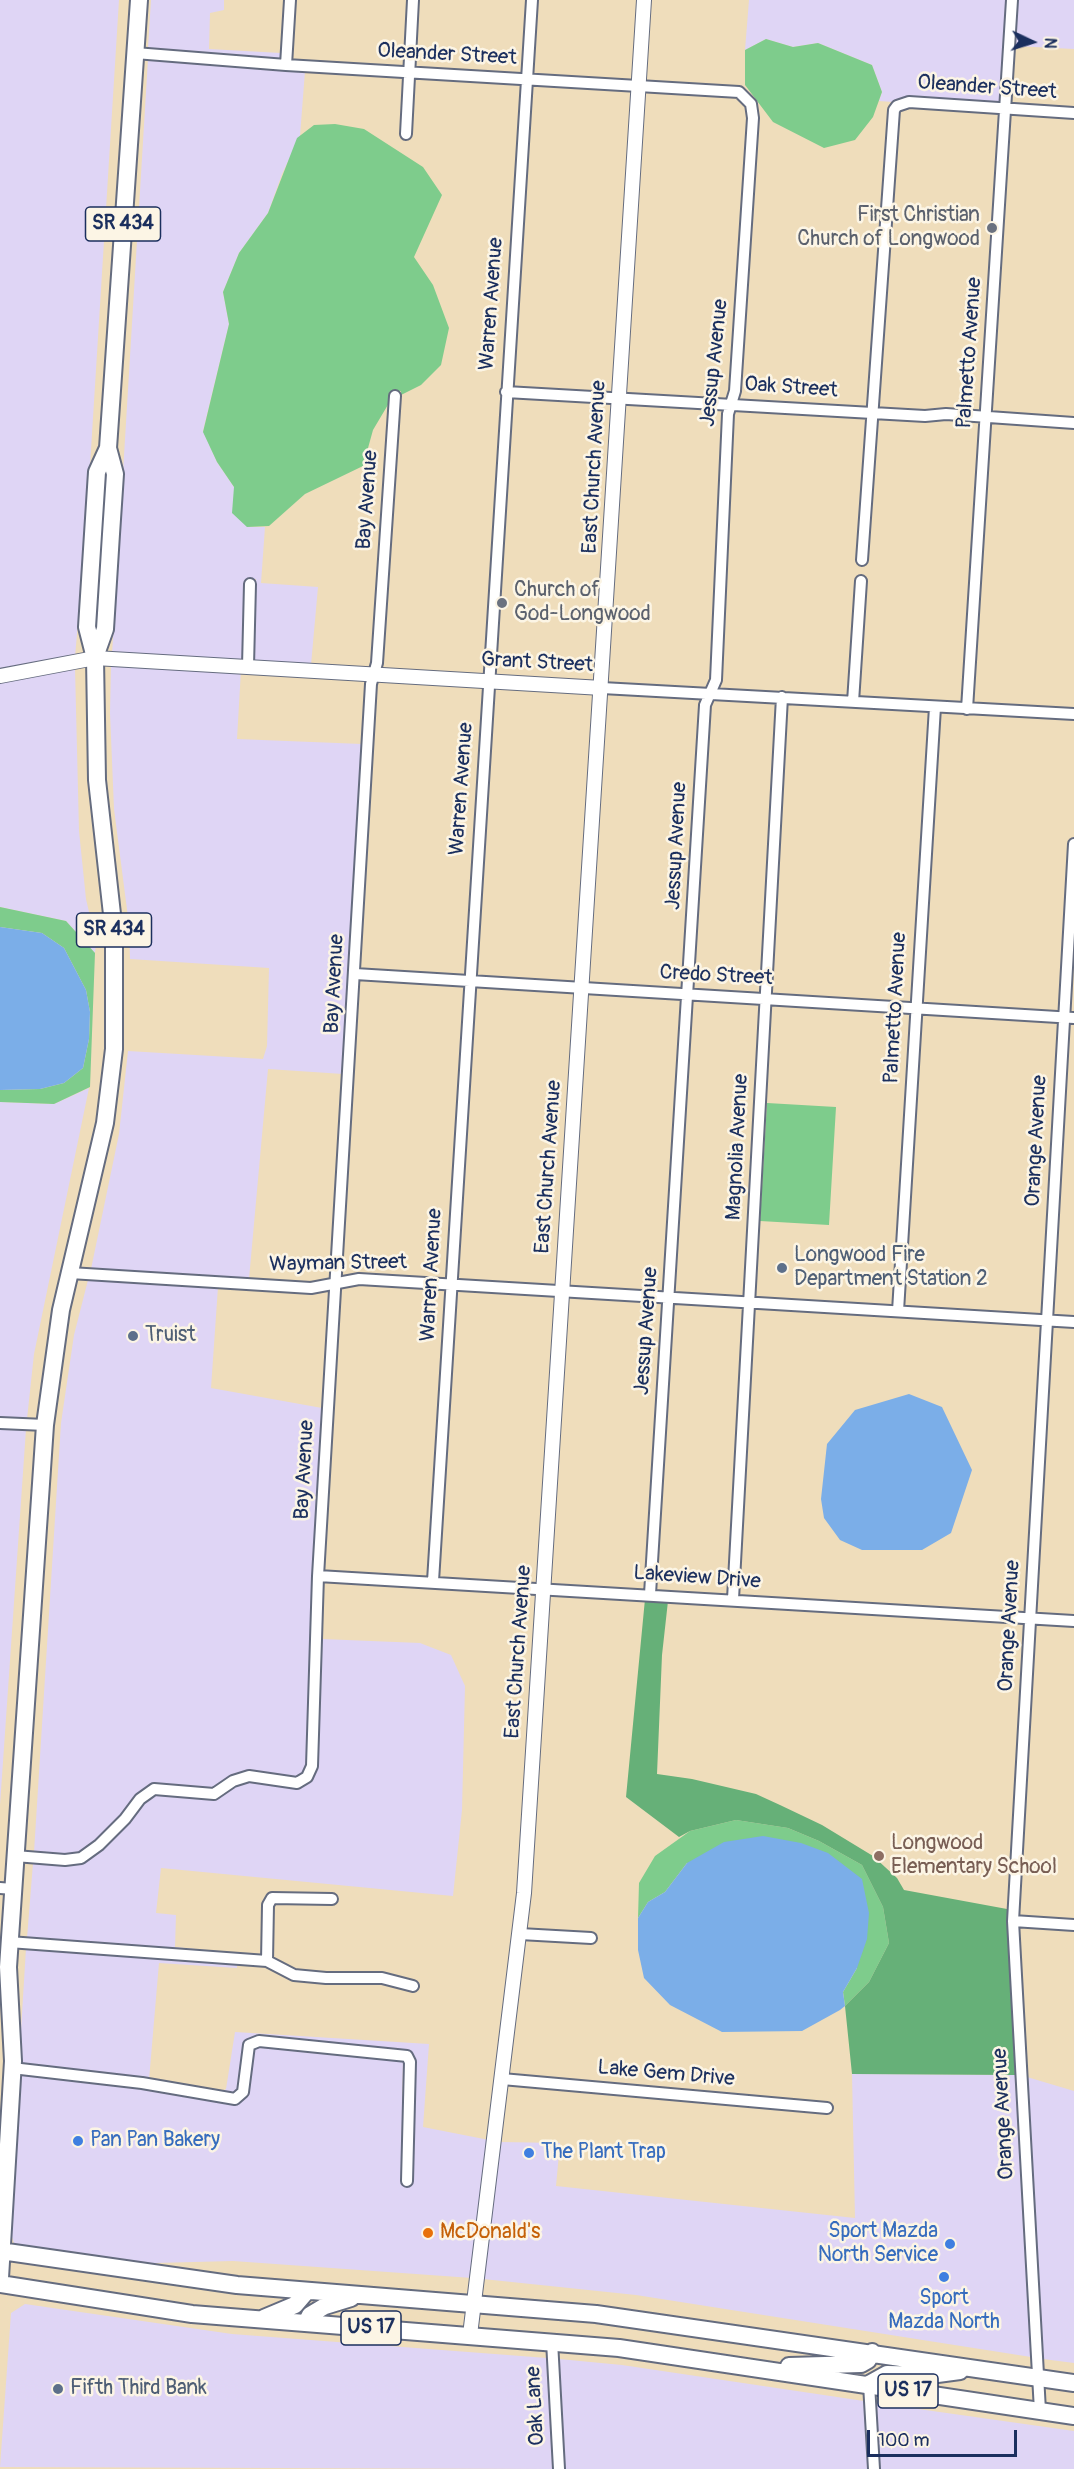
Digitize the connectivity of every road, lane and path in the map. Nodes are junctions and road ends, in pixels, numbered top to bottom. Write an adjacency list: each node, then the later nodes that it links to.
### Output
1 (139, 0): 7 (main road, SR 434)
2 (290, 0): 8 (street)
3 (413, 0): 9 (street)
4 (532, 0): 10 (street, Warren Avenue)
5 (644, 0): 11 (street, East Church Avenue)
6 (1012, 0): 13 (street, Palmetto Avenue)
7 (135, 53): 8 (street, Oleander Street); 26 (main road, SR 434)
8 (286, 64): 9 (street, Oleander Street)
9 (408, 72): 10 (street, Oleander Street); 15 (street)
10 (527, 79): 11 (street, Oleander Street); 16 (street, Warren Avenue)
11 (639, 84): 12 (street, Oleander Street); 18 (street, East Church Avenue)
12 (751, 104): 19 (street, Jessup Avenue)
13 (1005, 109): 14 (street, Oleander Street); 20 (street, Oleander Street); 21 (street, Palmetto Avenue)
14 (1074, 114)
15 (406, 134)
16 (506, 392): 18 (street, Oak Street); 30 (street, Warren Avenue)
17 (395, 396): 28 (street, Bay Avenue)
18 (620, 398): 19 (street, Oak Street); 31 (street, East Church Avenue)
19 (731, 403): 20 (street, Oak Street); 32 (street, Jessup Avenue)
20 (871, 413): 21 (street, Oak Street); 23 (street)
21 (986, 417): 22 (street, Oak Street); 36 (street, Palmetto Avenue)
22 (1074, 423)
23 (862, 560)
24 (861, 581): 34 (street)
25 (250, 584): 27 (street)
26 (95, 658): 27 (street, Grant Street); 29 (street, Grant Street); 46 (main road, SR 434)
27 (248, 666): 28 (street, Grant Street)
28 (374, 674): 30 (street, Grant Street); 39 (street, Bay Avenue)
29 (0, 676)
30 (488, 681): 31 (street, Grant Street); 40 (street, Warren Avenue)
31 (602, 688): 32 (street, Grant Street); 41 (street, East Church Avenue)
32 (710, 694): 33 (street, Grant Street); 42 (street, Jessup Avenue)
33 (782, 698): 34 (street, Grant Street); 43 (street, Magnolia Avenue)
34 (853, 702): 35 (street, Grant Street)
35 (935, 707): 36 (street, Grant Street); 44 (street, Palmetto Avenue)
36 (967, 709): 37 (street, Grant Street)
37 (1074, 714)
38 (1074, 844): 45 (street, Orange Avenue)
39 (355, 974): 40 (street, Credo Street); 47 (street, Bay Avenue)
40 (469, 982): 41 (street, Credo Street); 48 (street, Warren Avenue)
41 (582, 988): 42 (street, Credo Street); 49 (street, East Church Avenue)
42 (687, 994): 43 (street, Credo Street); 50 (street, Jessup Avenue)
43 (767, 999): 44 (street, Credo Street); 51 (street, Magnolia Avenue)
44 (915, 1008): 45 (street, Credo Street); 52 (street, Palmetto Avenue)
45 (1069, 1017): 53 (street, Orange Avenue)
46 (70, 1273): 47 (street, Wayman Street); 56 (main road, SR 434)
47 (336, 1284): 48 (street, Wayman Street); 57 (street, Bay Avenue)
48 (450, 1284): 49 (street, Wayman Street); 58 (street, Warren Avenue)
49 (561, 1292): 50 (street, Wayman Street); 59 (street, East Church Avenue)
50 (669, 1298): 51 (street, Wayman Street); 60 (street, Jessup Avenue)
51 (748, 1303): 52 (street, Wayman Street); 61 (street, Magnolia Avenue)
52 (898, 1311): 53 (street, Wayman Street)
53 (1046, 1321): 54 (street, Wayman Street); 62 (street, Orange Avenue)
54 (1074, 1322)
55 (0, 1423): 56 (street)
56 (45, 1425): 64 (main road, SR 434)
57 (318, 1576): 58 (street, Lakeview Drive); 64 (street, Bay Avenue)
58 (433, 1581): 59 (street, Lakeview Drive)
59 (544, 1588): 60 (street, Lakeview Drive); 69 (street, East Church Avenue)
60 (650, 1594): 61 (street, Lakeview Drive)
61 (733, 1599): 62 (street, Lakeview Drive)
62 (1030, 1618): 63 (street, Lakeview Drive); 67 (street, Orange Avenue)
63 (1074, 1621)
64 (15, 1856): 65 (main road, SR 434)
65 (7, 1888): 71 (main road, SR 434)
66 (332, 1899): 72 (street)
67 (1012, 1922): 68 (street); 93 (street, Orange Avenue)
68 (1074, 1925)
69 (520, 1934): 70 (street); 77 (street, East Church Avenue)
70 (591, 1938)
71 (9, 1942): 72 (street); 73 (main road, SR 434)
72 (267, 1961): 74 (street)
73 (8, 1967): 75 (main road, SR 434); 76 (main road, SR 434)
74 (413, 1986)
75 (0, 2006)
76 (12, 2068): 79 (street); 80 (main road, SR 434)
77 (502, 2079): 78 (street, Lake Gem Drive); 85 (street, East Church Avenue)
78 (827, 2108)
79 (406, 2181)
80 (1, 2251): 81 (main road, SR 434); 83 (main road, US 17)
81 (0, 2278)
82 (0, 2284): 86 (main road, US 17)
83 (307, 2291): 84 (main road, US 17); 86 (main road)
84 (363, 2295): 85 (main road, US 17); 87 (main road)
85 (474, 2303): 88 (street, East Church Avenue); 90 (main road, US 17)
86 (258, 2320): 87 (main road, US 17)
87 (306, 2324): 88 (main road, US 17)
88 (470, 2335): 89 (main road, US 17)
89 (552, 2341): 91 (main road, US 17); 98 (street, Oak Lane)
90 (872, 2352): 91 (main road); 92 (main road, US 17)
91 (758, 2368): 95 (main road, US 17)
92 (979, 2369): 93 (main road, US 17); 95 (main road)
93 (1038, 2378): 94 (main road, US 17); 96 (street, Orange Avenue)
94 (1074, 2383)
95 (869, 2385): 96 (main road, US 17); 99 (street)
96 (1040, 2411): 97 (main road, US 17)
97 (1074, 2416)
98 (559, 2469)
99 (874, 2469)

